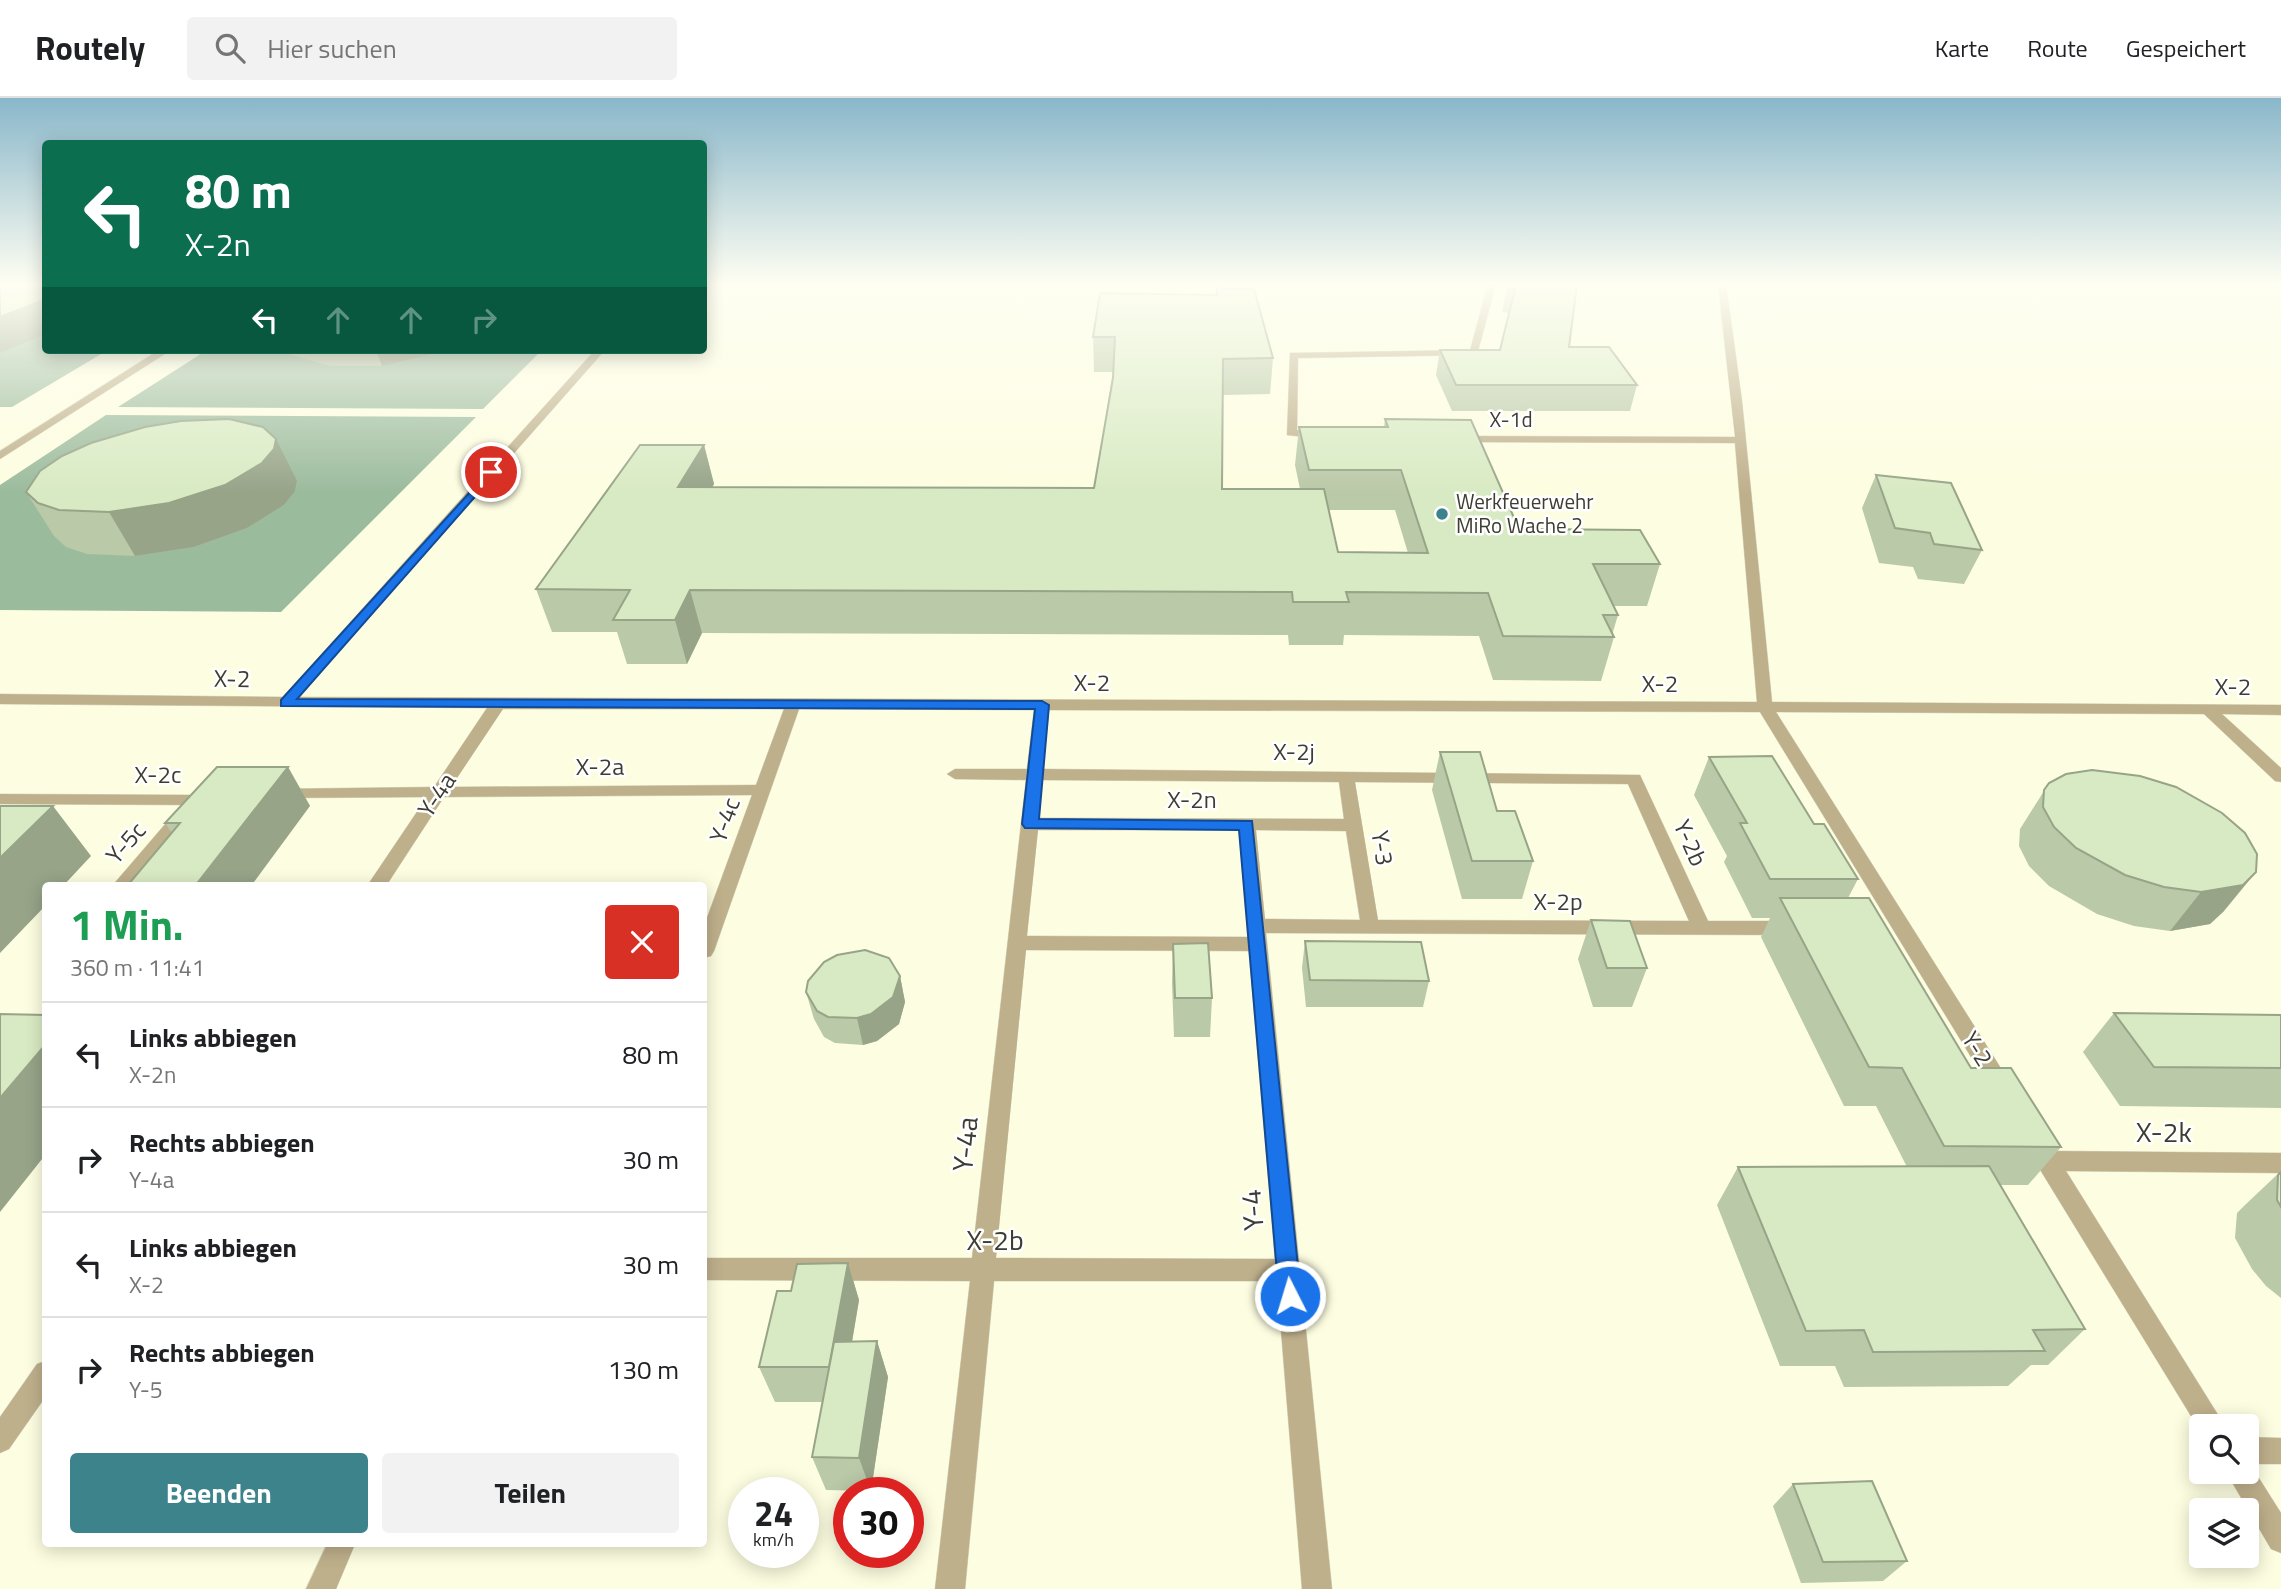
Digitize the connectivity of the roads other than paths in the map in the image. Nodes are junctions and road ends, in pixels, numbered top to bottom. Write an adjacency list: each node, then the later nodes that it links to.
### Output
1 (160, 354): 8 (street)
2 (596, 354): 10 (street)
3 (1422, 354): 5 (street)
4 (1730, 354): 7 (street)
5 (1331, 437)
6 (1448, 439): 7 (street, X-1d)
7 (1739, 440): 14 (street)
8 (0, 456)
9 (0, 699): 10 (street, X-2)
10 (285, 703): 11 (street, X-2)
11 (498, 704): 12 (street, X-2); 23 (street, Y-4a)
12 (793, 705): 13 (street, X-2); 22 (street, Y-4c)
13 (1042, 705): 14 (street, X-2); 18 (street, Y-4a)
14 (1765, 707): 15 (street, X-2); 37 (street, Y-2)
15 (2208, 710): 16 (street, X-2); 20 (street)
16 (2281, 710)
17 (954, 774): 18 (street, X-2j)
18 (1035, 775): 19 (street, X-2j); 28 (street, Y-4a)
19 (1346, 776): 21 (street, X-2j); 30 (street, Y-3)
20 (2281, 777)
21 (1634, 779): 34 (street, Y-2b)
22 (762, 790): 23 (street, X-2a); 39 (street, Y-4c)
23 (439, 792): 24 (street); 32 (street, Y-4a)
24 (257, 793)
25 (215, 794): 27 (street, X-2c)
26 (0, 799): 27 (street, X-2c)
27 (195, 800): 31 (street, Y-5c)
28 (1030, 824): 29 (street, X-2n); 40 (street, Y-4a)
29 (1247, 825): 30 (street, X-2n); 38 (street, Y-4)
30 (1354, 825): 33 (street, Y-3)
31 (124, 882)
32 (379, 882)
33 (1370, 926): 34 (street, X-2p); 38 (street, X-2p)
34 (1701, 927): 35 (street, X-2p)
35 (1809, 928)
36 (1876, 928): 37 (street)
37 (1903, 928): 41 (street, Y-2)
38 (1256, 935): 40 (street, X-2p); 47 (street, Y-4)
39 (707, 943)
40 (1017, 943): 46 (street, Y-4a)
41 (2011, 1103)
42 (2025, 1126): 43 (street)
43 (2047, 1161): 44 (street, X-2k); 49 (street)
44 (2281, 1163)
45 (707, 1269): 46 (street, X-2b)
46 (983, 1269): 47 (street, X-2b); 57 (street, Y-4a)
47 (1287, 1270): 58 (street, Y-4)
48 (42, 1379): 50 (street)
49 (2205, 1414)
50 (0, 1440)
51 (2259, 1450): 52 (street)
52 (2281, 1451)
53 (2247, 1484): 54 (street)
54 (2281, 1539)
55 (340, 1547): 56 (street)
56 (321, 1589)
57 (950, 1589)
58 (1317, 1589)

